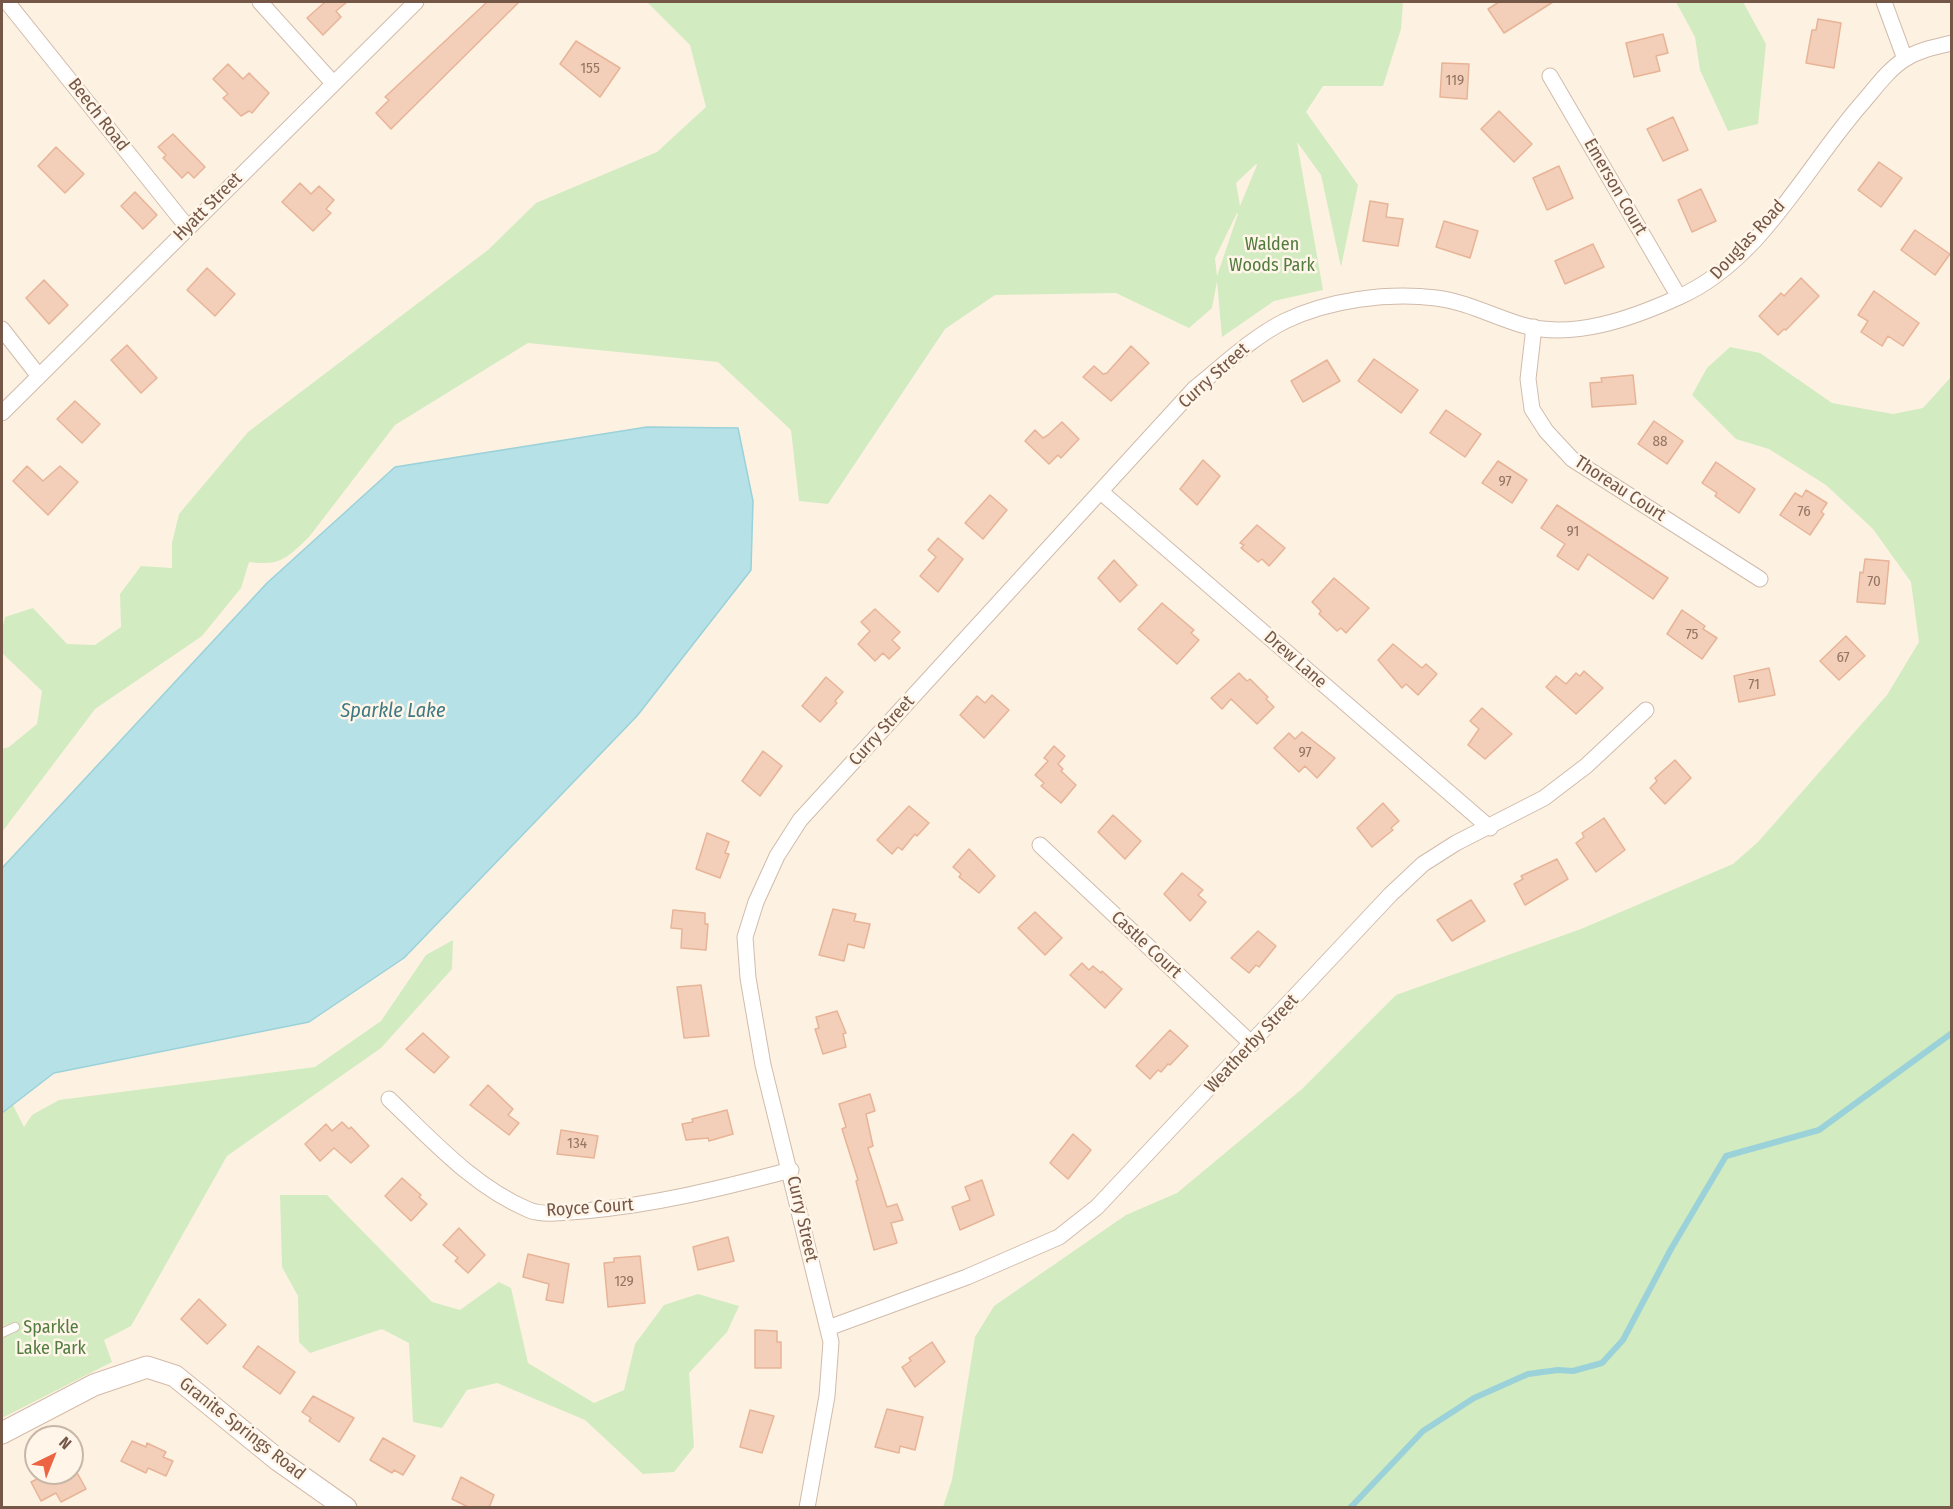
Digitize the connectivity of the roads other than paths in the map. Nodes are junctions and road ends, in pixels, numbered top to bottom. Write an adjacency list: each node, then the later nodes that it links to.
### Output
1 (8, 2): 9 (street, Beech Road)
2 (260, 2): 8 (street)
3 (416, 2): 8 (street, Hyatt Street)
4 (1884, 2): 6 (street)
5 (1952, 43): 6 (street)
6 (1905, 58): 10 (street, Douglas Road)
7 (1550, 76): 10 (street, Emerson Court)
8 (333, 83): 9 (street, Hyatt Street)
9 (188, 228): 13 (street, Hyatt Street)
10 (1679, 297): 11 (street, Douglas Road)
11 (1534, 327): 15 (street, Curry Street); 16 (street, Thoreau Court)
12 (2, 329): 13 (street)
13 (38, 375): 14 (street, Hyatt Street)
14 (2, 413)
15 (1101, 492): 18 (street, Drew Lane); 22 (street, Curry Street)
16 (1760, 579)
17 (1646, 710): 18 (street, Weatherby Street)
18 (1490, 828): 20 (street, Weatherby Street)
19 (1040, 845): 20 (street, Castle Court)
20 (1252, 1044): 24 (street, Weatherby Street)
21 (389, 1100): 22 (street, Royce Court)
22 (791, 1170): 24 (street, Curry Street)
23 (15, 1327): 25 (lane)
24 (828, 1328): 28 (street, Curry Street)
25 (2, 1333)
26 (2, 1432): 27 (street, Granite Springs Road)
27 (346, 1508)
28 (807, 1508)

